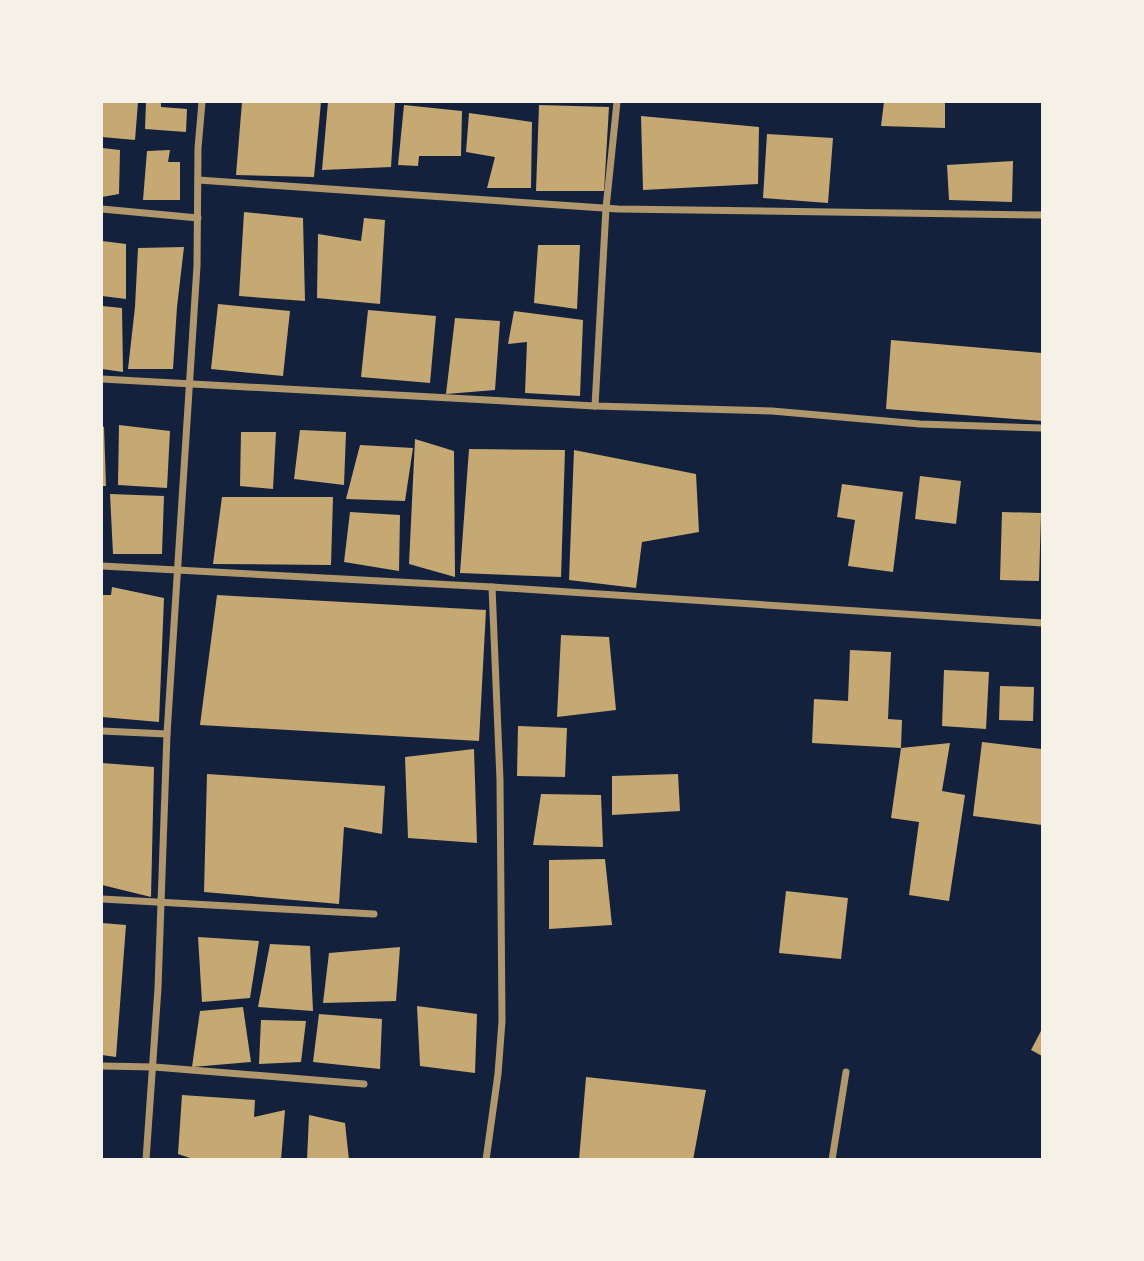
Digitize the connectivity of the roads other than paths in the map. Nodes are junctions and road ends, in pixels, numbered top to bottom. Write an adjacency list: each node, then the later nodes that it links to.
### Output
1 (202, 102): 3 (street)
2 (617, 102): 4 (street)
3 (198, 180): 4 (street); 7 (street)
4 (607, 208): 6 (street); 10 (street)
5 (102, 209): 7 (street)
6 (1042, 215)
7 (198, 218): 9 (street)
8 (102, 379): 9 (street)
9 (189, 382): 10 (street); 13 (street)
10 (595, 406): 11 (street)
11 (1042, 428)
12 (102, 566): 13 (street)
13 (178, 570): 14 (street); 17 (street)
14 (492, 587): 15 (street); 26 (street)
15 (1042, 623)
16 (102, 731): 17 (street)
17 (167, 734): 19 (street)
18 (102, 900): 19 (street)
19 (161, 902): 20 (street); 22 (street)
20 (374, 914)
21 (102, 1066): 22 (street)
22 (154, 1067): 24 (street); 25 (street)
23 (846, 1072): 27 (street)
24 (364, 1084)
25 (146, 1160)
26 (486, 1160)
27 (832, 1160)

